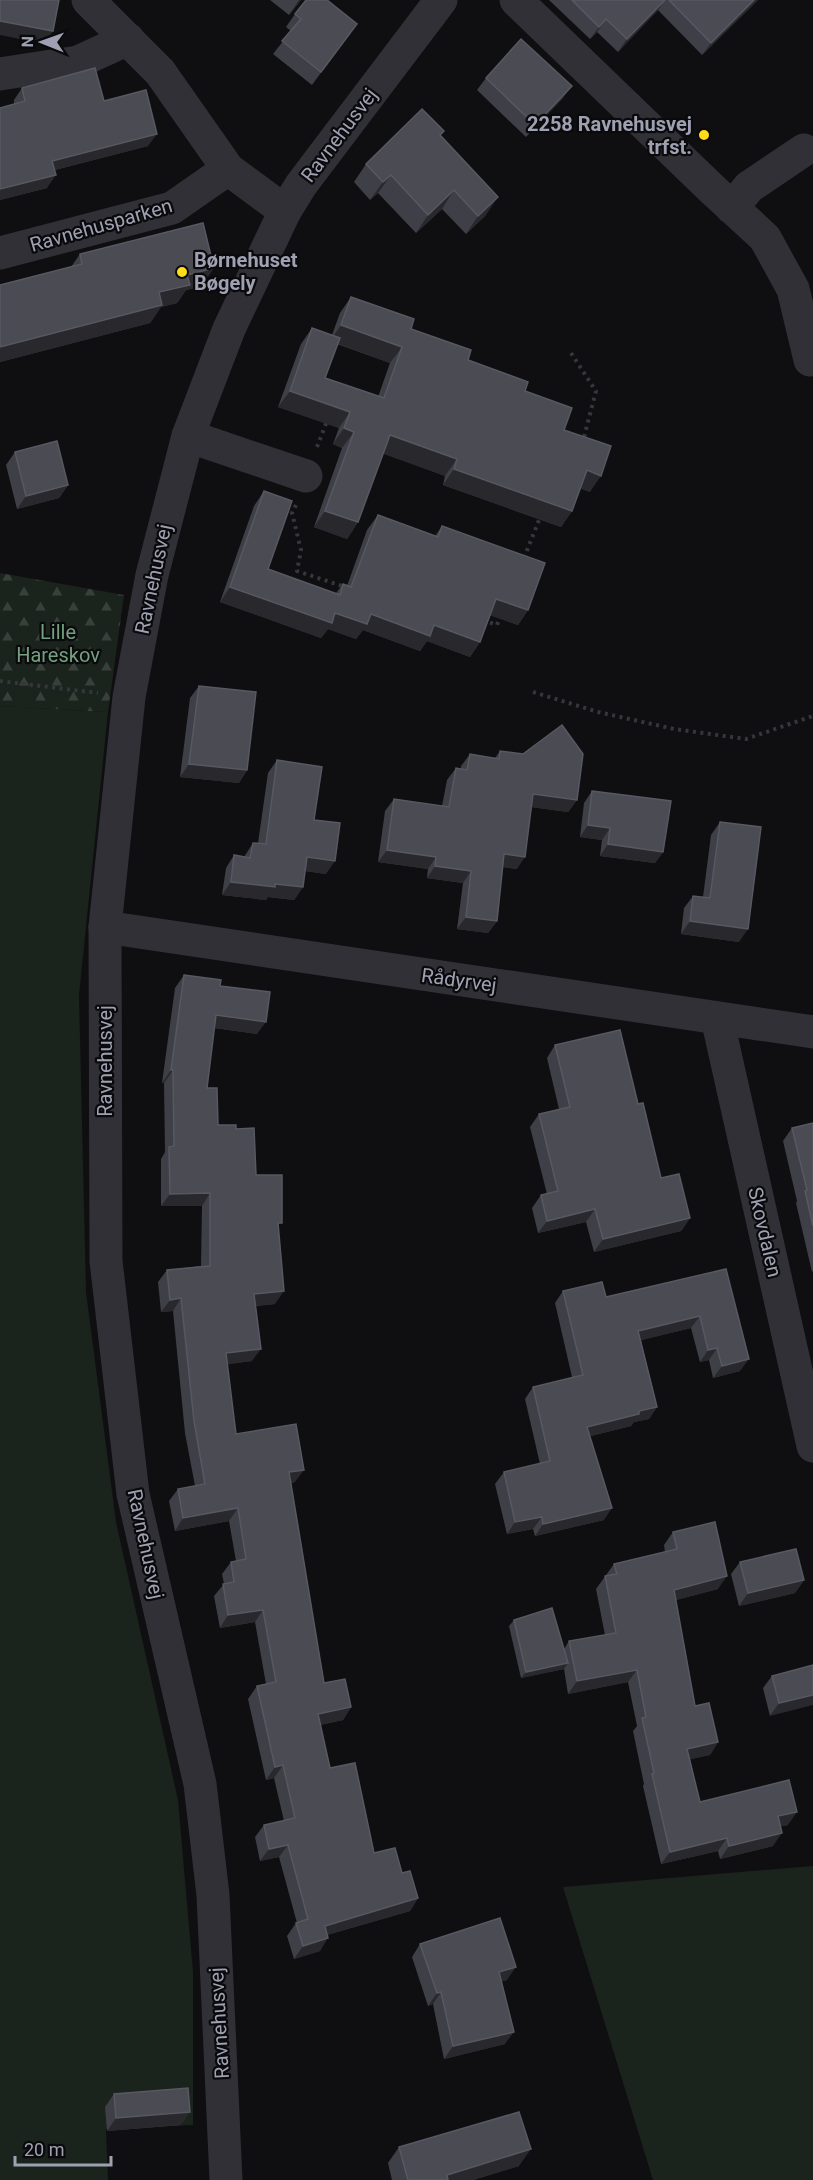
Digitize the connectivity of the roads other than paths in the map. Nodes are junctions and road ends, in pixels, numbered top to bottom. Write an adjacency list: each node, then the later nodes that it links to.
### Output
1 (88, 0): 4 (street)
2 (516, 0): 8 (street)
3 (432, 3): 9 (street, Ravnehusvej)
4 (128, 39): 5 (street); 7 (street)
5 (0, 74)
6 (804, 150): 8 (street)
7 (228, 169): 9 (street); 10 (street, Ravnehusparken)
8 (722, 198): 11 (street)
9 (285, 211): 12 (street, Ravnehusvej)
10 (0, 253)
11 (810, 360)
12 (188, 436): 13 (street); 14 (street, Ravnehusvej)
13 (306, 476)
14 (105, 927): 15 (street, Rådyrvej); 18 (street, Ravnehusvej)
15 (717, 1018): 16 (street, Rådyrvej); 17 (street, Skovdalen)
16 (813, 1032)
17 (813, 1446)
18 (226, 2180)

